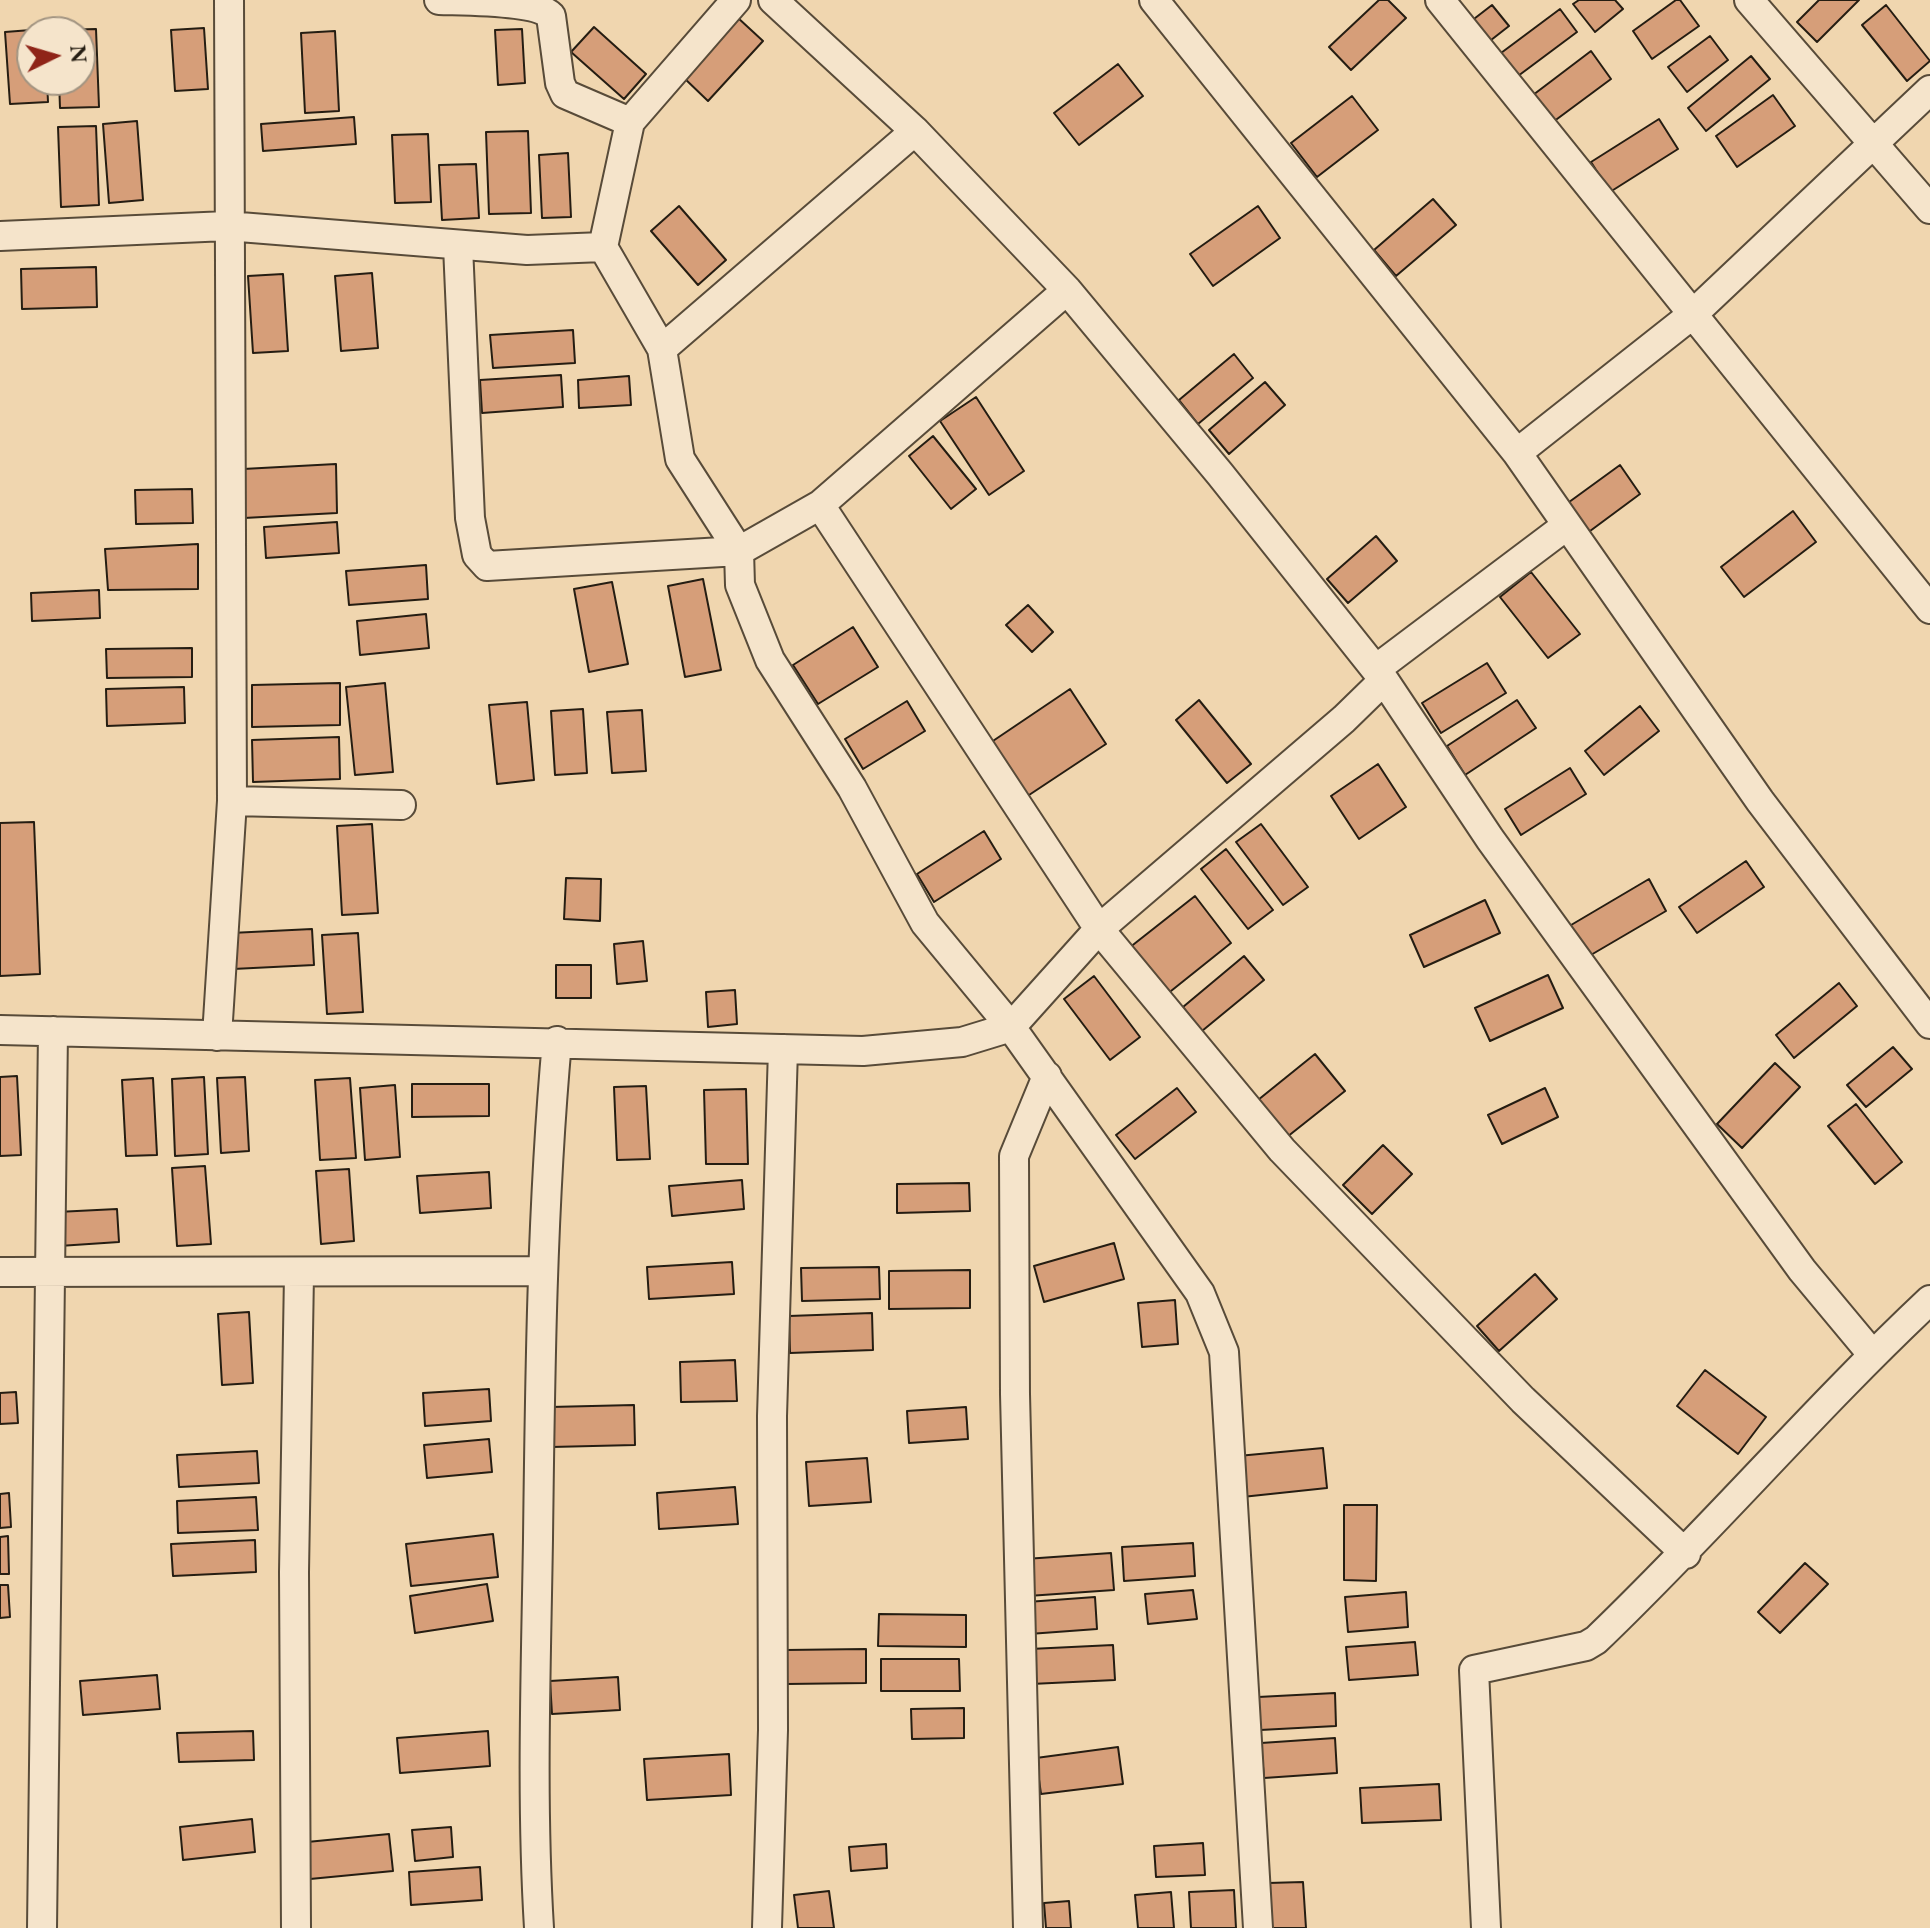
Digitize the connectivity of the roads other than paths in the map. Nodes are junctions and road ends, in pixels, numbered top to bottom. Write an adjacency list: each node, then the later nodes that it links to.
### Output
1 (229, 0): 13 (street)
2 (439, 0): 9 (street)
3 (736, 0): 9 (street)
4 (773, 0): 10 (street)
5 (1154, 0): 20 (street)
6 (1440, 0): 18 (street)
7 (1749, 0): 11 (street)
8 (1930, 90): 11 (street)
9 (630, 122): 16 (street)
10 (915, 131): 17 (street); 19 (street)
11 (1875, 142): 12 (street); 18 (street)
12 (1930, 209)
13 (227, 226): 14 (street); 15 (street); 26 (street)
14 (0, 236)
15 (458, 246): 16 (street); 23 (street)
16 (603, 247): 19 (street)
17 (1067, 290): 21 (street); 25 (street)
18 (1693, 314): 20 (street); 24 (street)
19 (662, 349): 23 (street)
20 (1517, 453): 22 (street)
21 (820, 505): 23 (street); 28 (street)
22 (1566, 526): 25 (street); 29 (street)
23 (739, 551): 30 (street)
24 (1930, 609)
25 (1380, 674): 28 (street); 42 (street)
26 (232, 801): 27 (street); 33 (street)
27 (401, 805)
28 (1099, 929): 30 (street); 43 (street)
29 (1930, 1024)
30 (1011, 1027): 35 (street); 36 (street)
31 (0, 1030): 32 (street)
32 (53, 1031): 33 (street); 39 (street)
33 (217, 1036): 34 (street)
34 (557, 1041): 35 (street); 37 (street)
35 (783, 1049): 47 (street)
36 (1047, 1076): 48 (street); 49 (street)
37 (541, 1271): 40 (street); 46 (street)
38 (0, 1272): 39 (street)
39 (49, 1272): 40 (street); 44 (street)
40 (299, 1274): 45 (street)
41 (1930, 1300): 42 (street)
42 (1872, 1354): 43 (street)
43 (1686, 1554): 50 (street)
44 (42, 1928)
45 (296, 1928)
46 (539, 1928)
47 (767, 1928)
48 (1028, 1928)
49 (1258, 1928)
50 (1486, 1928)

